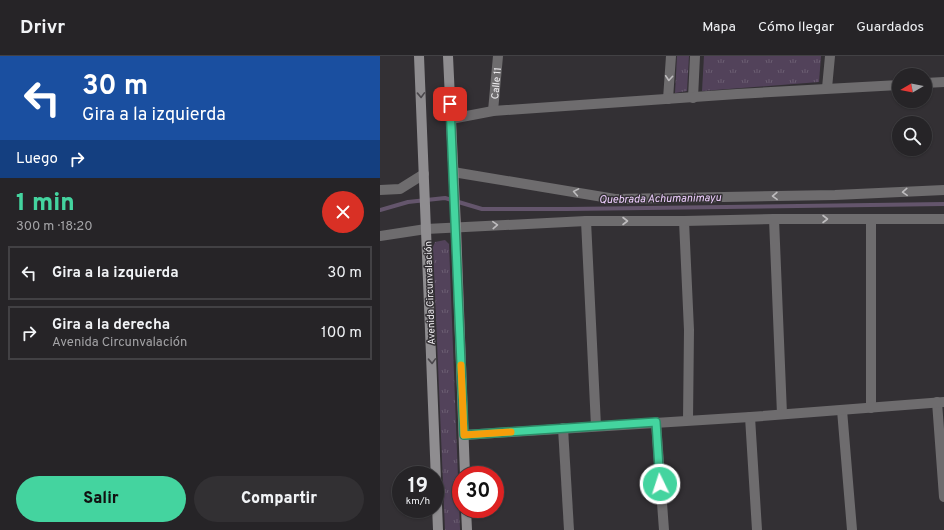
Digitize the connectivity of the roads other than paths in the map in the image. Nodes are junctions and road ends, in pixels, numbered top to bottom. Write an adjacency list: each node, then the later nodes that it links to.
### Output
1 (419, 56): 16 (main road, Avenida Circunvalación, one-way to 16)
2 (448, 56): 14 (main road)
3 (498, 56): 13 (street, Calle 11)
4 (671, 56): 12 (street, one-way to 12)
5 (695, 56): 11 (street)
6 (830, 56): 10 (street)
7 (944, 82): 8 (street)
8 (932, 83)
9 (892, 85): 10 (street)
10 (827, 88): 11 (street)
11 (693, 98): 12 (street)
12 (668, 99): 13 (street)
13 (493, 111): 14 (street)
14 (451, 119): 15 (main road)
15 (454, 177): 18 (street, one-way to 15); 24 (main road)
16 (424, 179): 17 (street); 25 (main road, Avenida Circunvalación)
17 (380, 190)
18 (944, 190)
19 (774, 219): 20 (street, one-way to 20); 23 (street); 30 (street)
20 (871, 219): 21 (street); 28 (street)
21 (944, 219)
22 (586, 221): 23 (street, one-way to 23); 24 (street, one-way to 22); 34 (street)
23 (684, 221): 32 (street)
24 (456, 227): 25 (street); 36 (main road)
25 (426, 229): 26 (street); 40 (main road, Avenida Circunvalación, one-way to 40)
26 (380, 236)
27 (941, 402): 28 (street); 38 (street)
28 (871, 408): 29 (street)
29 (842, 410): 30 (street); 45 (street)
30 (782, 414): 31 (street)
31 (750, 417): 32 (street); 44 (street)
32 (688, 420): 33 (street)
33 (656, 422): 34 (street); 43 (street)
34 (596, 426): 35 (street)
35 (563, 428): 36 (street); 42 (street)
36 (464, 435): 37 (main road)
37 (465, 466)
38 (944, 497)
39 (466, 518): 41 (main road)
40 (438, 530)
41 (467, 530)
42 (569, 530)
43 (664, 530)
44 (757, 530)
45 (852, 530)

